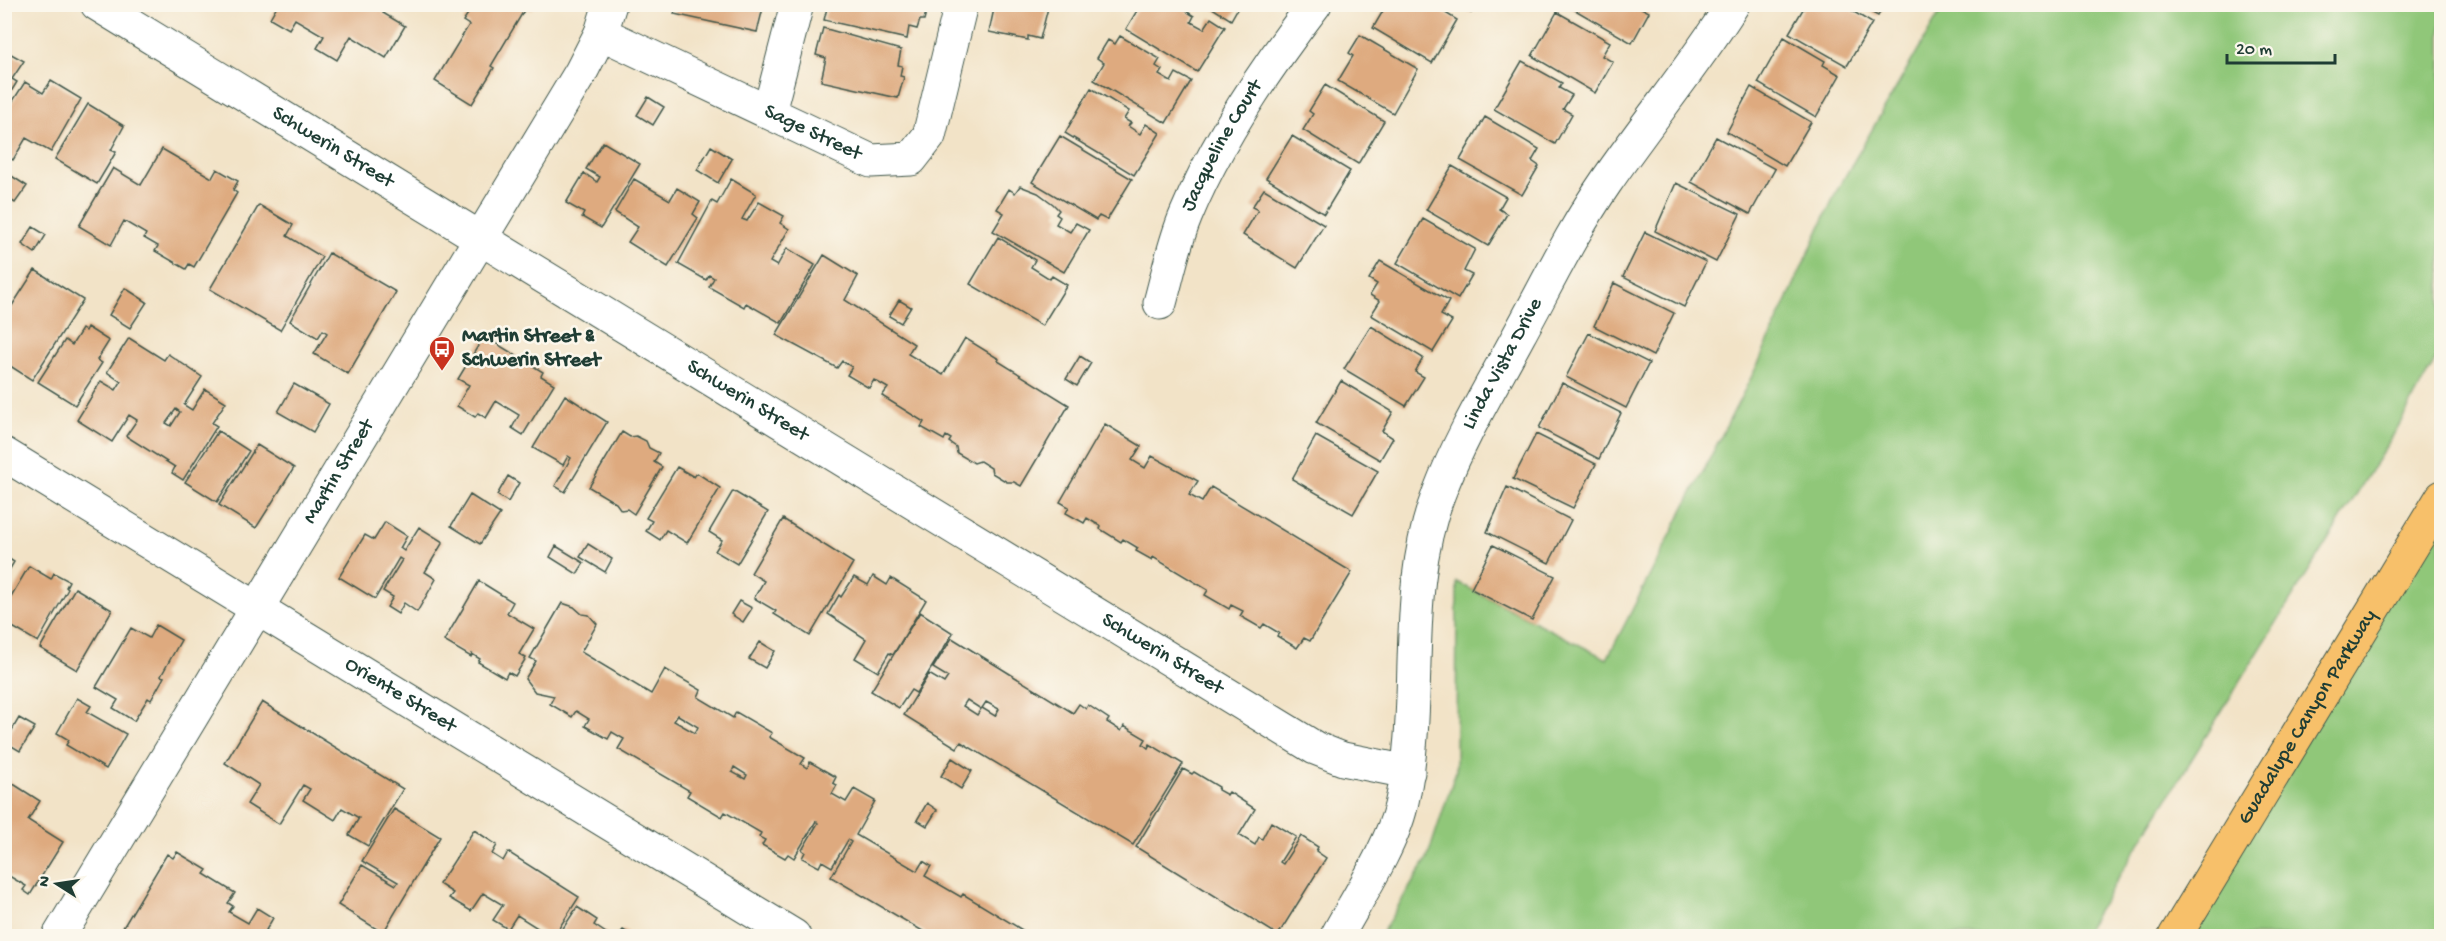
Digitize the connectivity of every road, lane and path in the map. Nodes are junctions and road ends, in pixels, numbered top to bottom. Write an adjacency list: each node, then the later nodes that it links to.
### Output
1 (97, 4): 8 (street, Schwerin Street)
2 (796, 4): 7 (street)
3 (961, 4): 7 (street, Sage Street)
4 (1315, 4): 9 (street, Jacqueline Court)
5 (1733, 4): 13 (street, Linda Vista Drive)
6 (606, 19): 7 (street, Sage Street); 8 (street, Martin Street)
7 (769, 112)
8 (481, 238): 12 (street, Martin Street); 13 (street, Schwerin Street)
9 (1160, 303)
10 (4, 454): 12 (street, Oriente Street)
11 (2442, 497): 17 (main road, Guadalupe Canyon Parkway)
12 (257, 608): 14 (street, Martin Street); 15 (street, Oriente Street)
13 (1408, 772): 16 (street, Linda Vista Drive)
14 (59, 936)
15 (794, 936)
16 (1337, 936)
17 (2175, 936)

